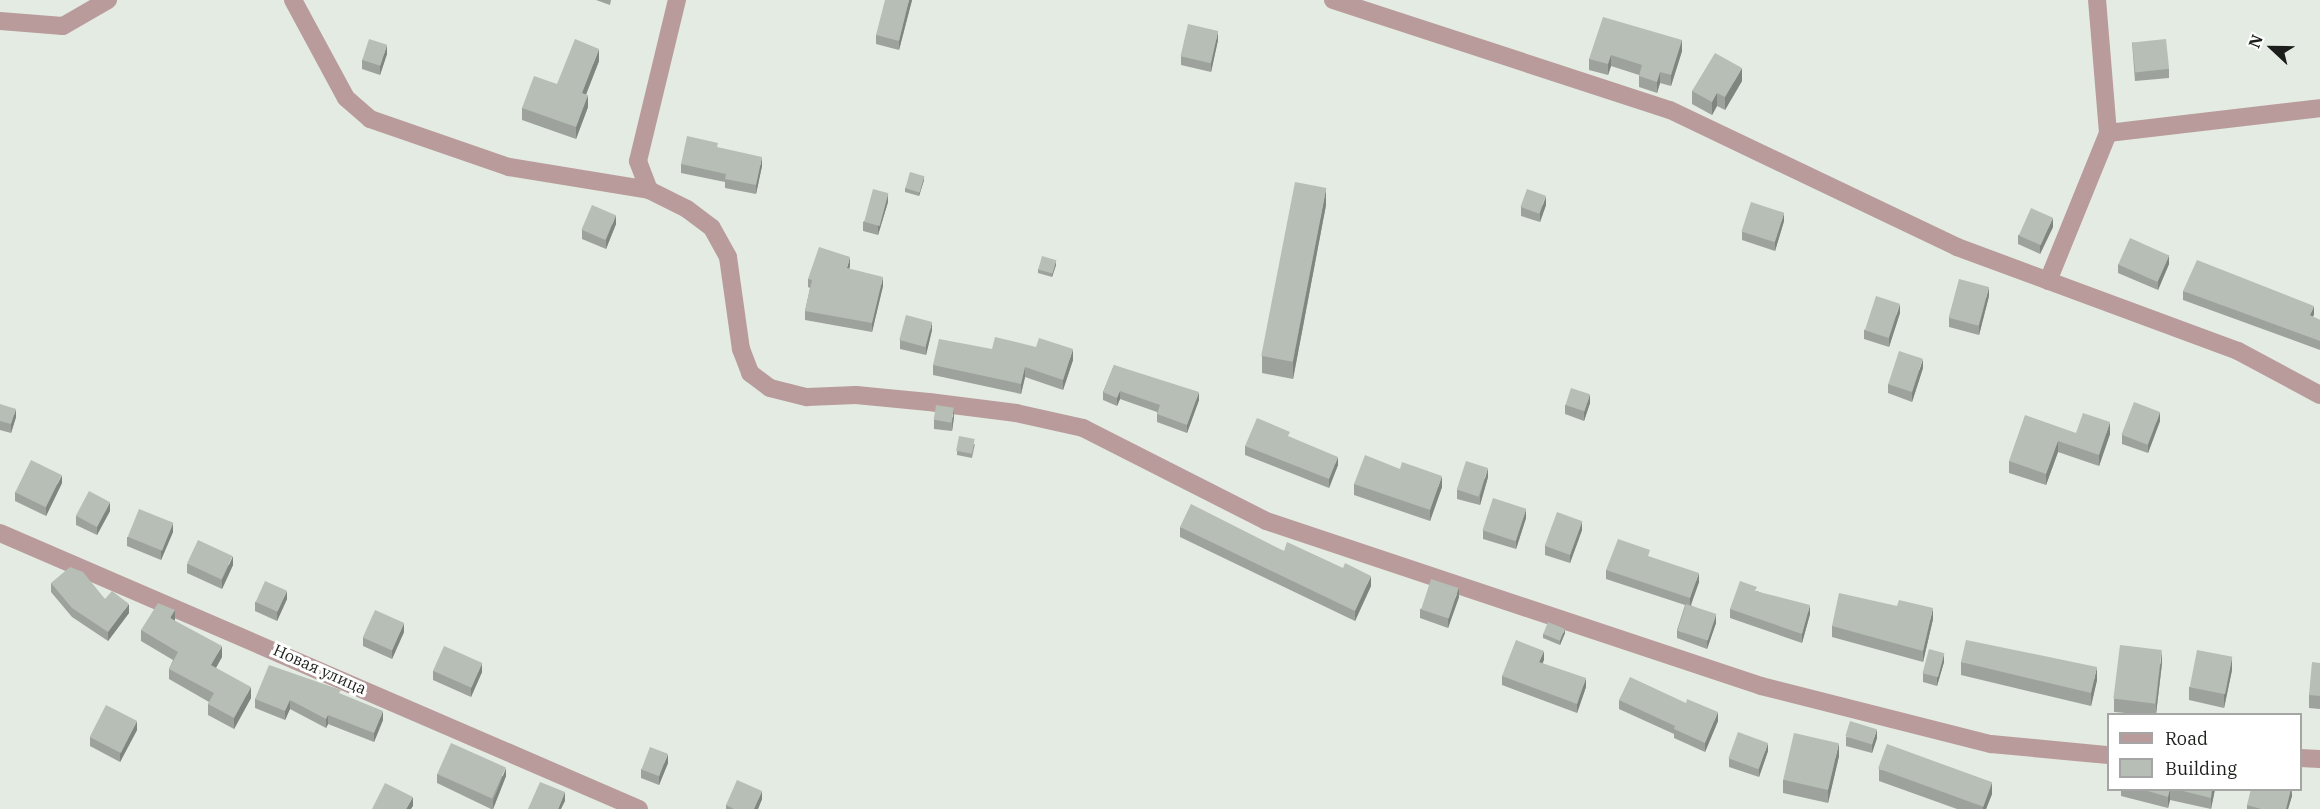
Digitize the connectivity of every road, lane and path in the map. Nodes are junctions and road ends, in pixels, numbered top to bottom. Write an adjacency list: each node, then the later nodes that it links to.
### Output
1 (108, 0): 6 (street)
2 (293, 0): 9 (street)
3 (677, 0): 9 (street)
4 (1333, 0): 10 (street)
5 (2097, 0): 8 (street)
6 (0, 21)
7 (2320, 108): 8 (street)
8 (2108, 133): 10 (street)
9 (649, 190): 13 (street)
10 (2048, 281): 11 (street)
11 (2320, 395)
12 (0, 533): 16 (street, Новая улица)
13 (2107, 755)
14 (2302, 758): 15 (street)
15 (2320, 759)
16 (639, 809)

